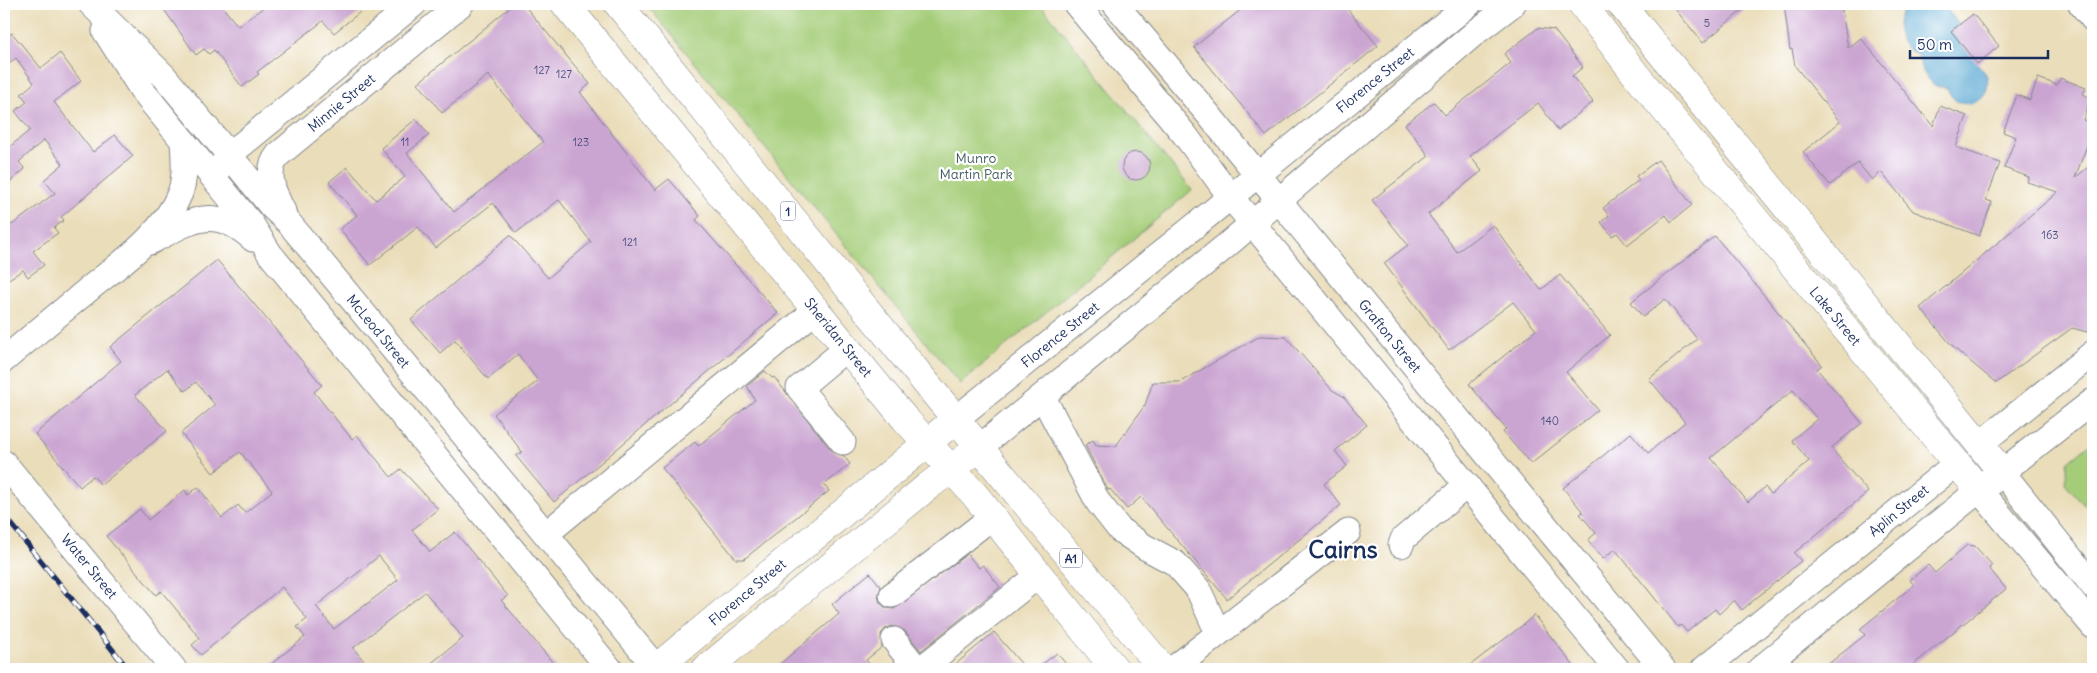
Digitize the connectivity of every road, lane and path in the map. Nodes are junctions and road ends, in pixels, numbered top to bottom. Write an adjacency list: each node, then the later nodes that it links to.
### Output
1 (89, 4): 20 (street, McLeod Street); 21 (street, McLeod Street)
2 (414, 4): 16 (street)
3 (461, 4): 18 (street, Minnie Street)
4 (565, 4): 32 (main road, Sheridan Street)
5 (618, 4): 41 (main road, 1)
6 (1076, 4): 19 (street)
7 (1115, 4): 17 (street, Grafton Street)
8 (1469, 4): 22 (street, Florence Street)
9 (1513, 4): 25 (street, Florence Street)
10 (1582, 4): 15 (main road, Lake Street)
11 (1621, 4): 14 (main road)
12 (2081, 4): 13 (street)
13 (2093, 19)
14 (1663, 57): 15 (street); 37 (main road)
15 (1636, 75): 38 (main road, Lake Street)
16 (283, 111): 18 (street); 21 (street)
17 (1208, 114): 19 (street); 22 (street, Grafton Street)
18 (302, 134): 26 (street, Minnie Street)
19 (1185, 135): 24 (street)
20 (183, 141): 23 (street, McLeod Street); 29 (street)
21 (230, 157): 23 (street); 26 (street, McLeod Street)
22 (1258, 175): 24 (street, Florence Street); 25 (street, Grafton Street)
23 (218, 182): 28 (street); 30 (street, McLeod Street)
24 (1230, 196): 27 (street); 41 (street, Florence Street)
25 (1278, 201): 27 (street, Florence Street); 31 (street, Grafton Street)
26 (289, 223): 54 (street, McLeod Street)
27 (1253, 223): 33 (street); 39 (street, Florence Street)
28 (160, 237): 29 (street); 30 (street)
29 (137, 250): 36 (street)
30 (270, 254): 67 (street, McLeod Street)
31 (1367, 307): 33 (street); 60 (street, Grafton Street)
32 (816, 310): 34 (main road, Sheridan Street); 54 (street)
33 (1337, 326): 50 (street)
34 (847, 348): 42 (street); 43 (main road, Sheridan Street)
35 (2093, 352): 44 (street, Aplin Street)
36 (4, 360)
37 (1924, 376): 38 (main road); 44 (main road)
38 (1900, 395): 47 (main road, Lake Street)
39 (1043, 397): 45 (street, Florence Street); 63 (street)
40 (2093, 400): 49 (street)
41 (956, 419): 43 (main road, Florence Street); 45 (main road, 1)
42 (843, 442)
43 (928, 444): 48 (main road, Sheridan Street); 68 (main road, Florence Street)
44 (1980, 444): 47 (main road, Aplin Street); 49 (main road)
45 (980, 447): 48 (main road, Florence Street); 59 (main road, A1)
46 (4, 463): 66 (street, Water Street)
47 (1957, 463): 51 (main road, Lake Street); 75 (street, Aplin Street)
48 (952, 468): 52 (main road, Sheridan Street); 69 (main road, Florence Street)
49 (2002, 472): 51 (main road); 57 (street)
50 (1467, 485): 55 (street); 65 (street)
51 (1979, 490): 61 (street, Lake Street); 76 (street)
52 (992, 517): 56 (main road, Sheridan Street); 58 (street)
53 (1348, 532): 63 (street)
54 (546, 534): 68 (street, McLeod Street)
55 (1401, 545)
56 (1039, 575): 62 (main road, Sheridan Street); 64 (street)
57 (2093, 586)
58 (892, 595)
59 (1112, 608): 62 (main road); 71 (main road, A1)
60 (1622, 618): 65 (street); 74 (street, Grafton Street)
61 (2093, 626)
62 (1083, 630): 70 (main road, Sheridan Street)
63 (1221, 631): 72 (street)
64 (894, 640)
65 (1596, 641): 73 (street)
66 (174, 669)
67 (610, 669)
68 (656, 669)
69 (706, 669)
70 (1115, 669)
71 (1163, 669)
72 (1173, 669)
73 (1617, 669)
74 (1663, 669)
75 (1704, 669)
76 (1760, 669)

